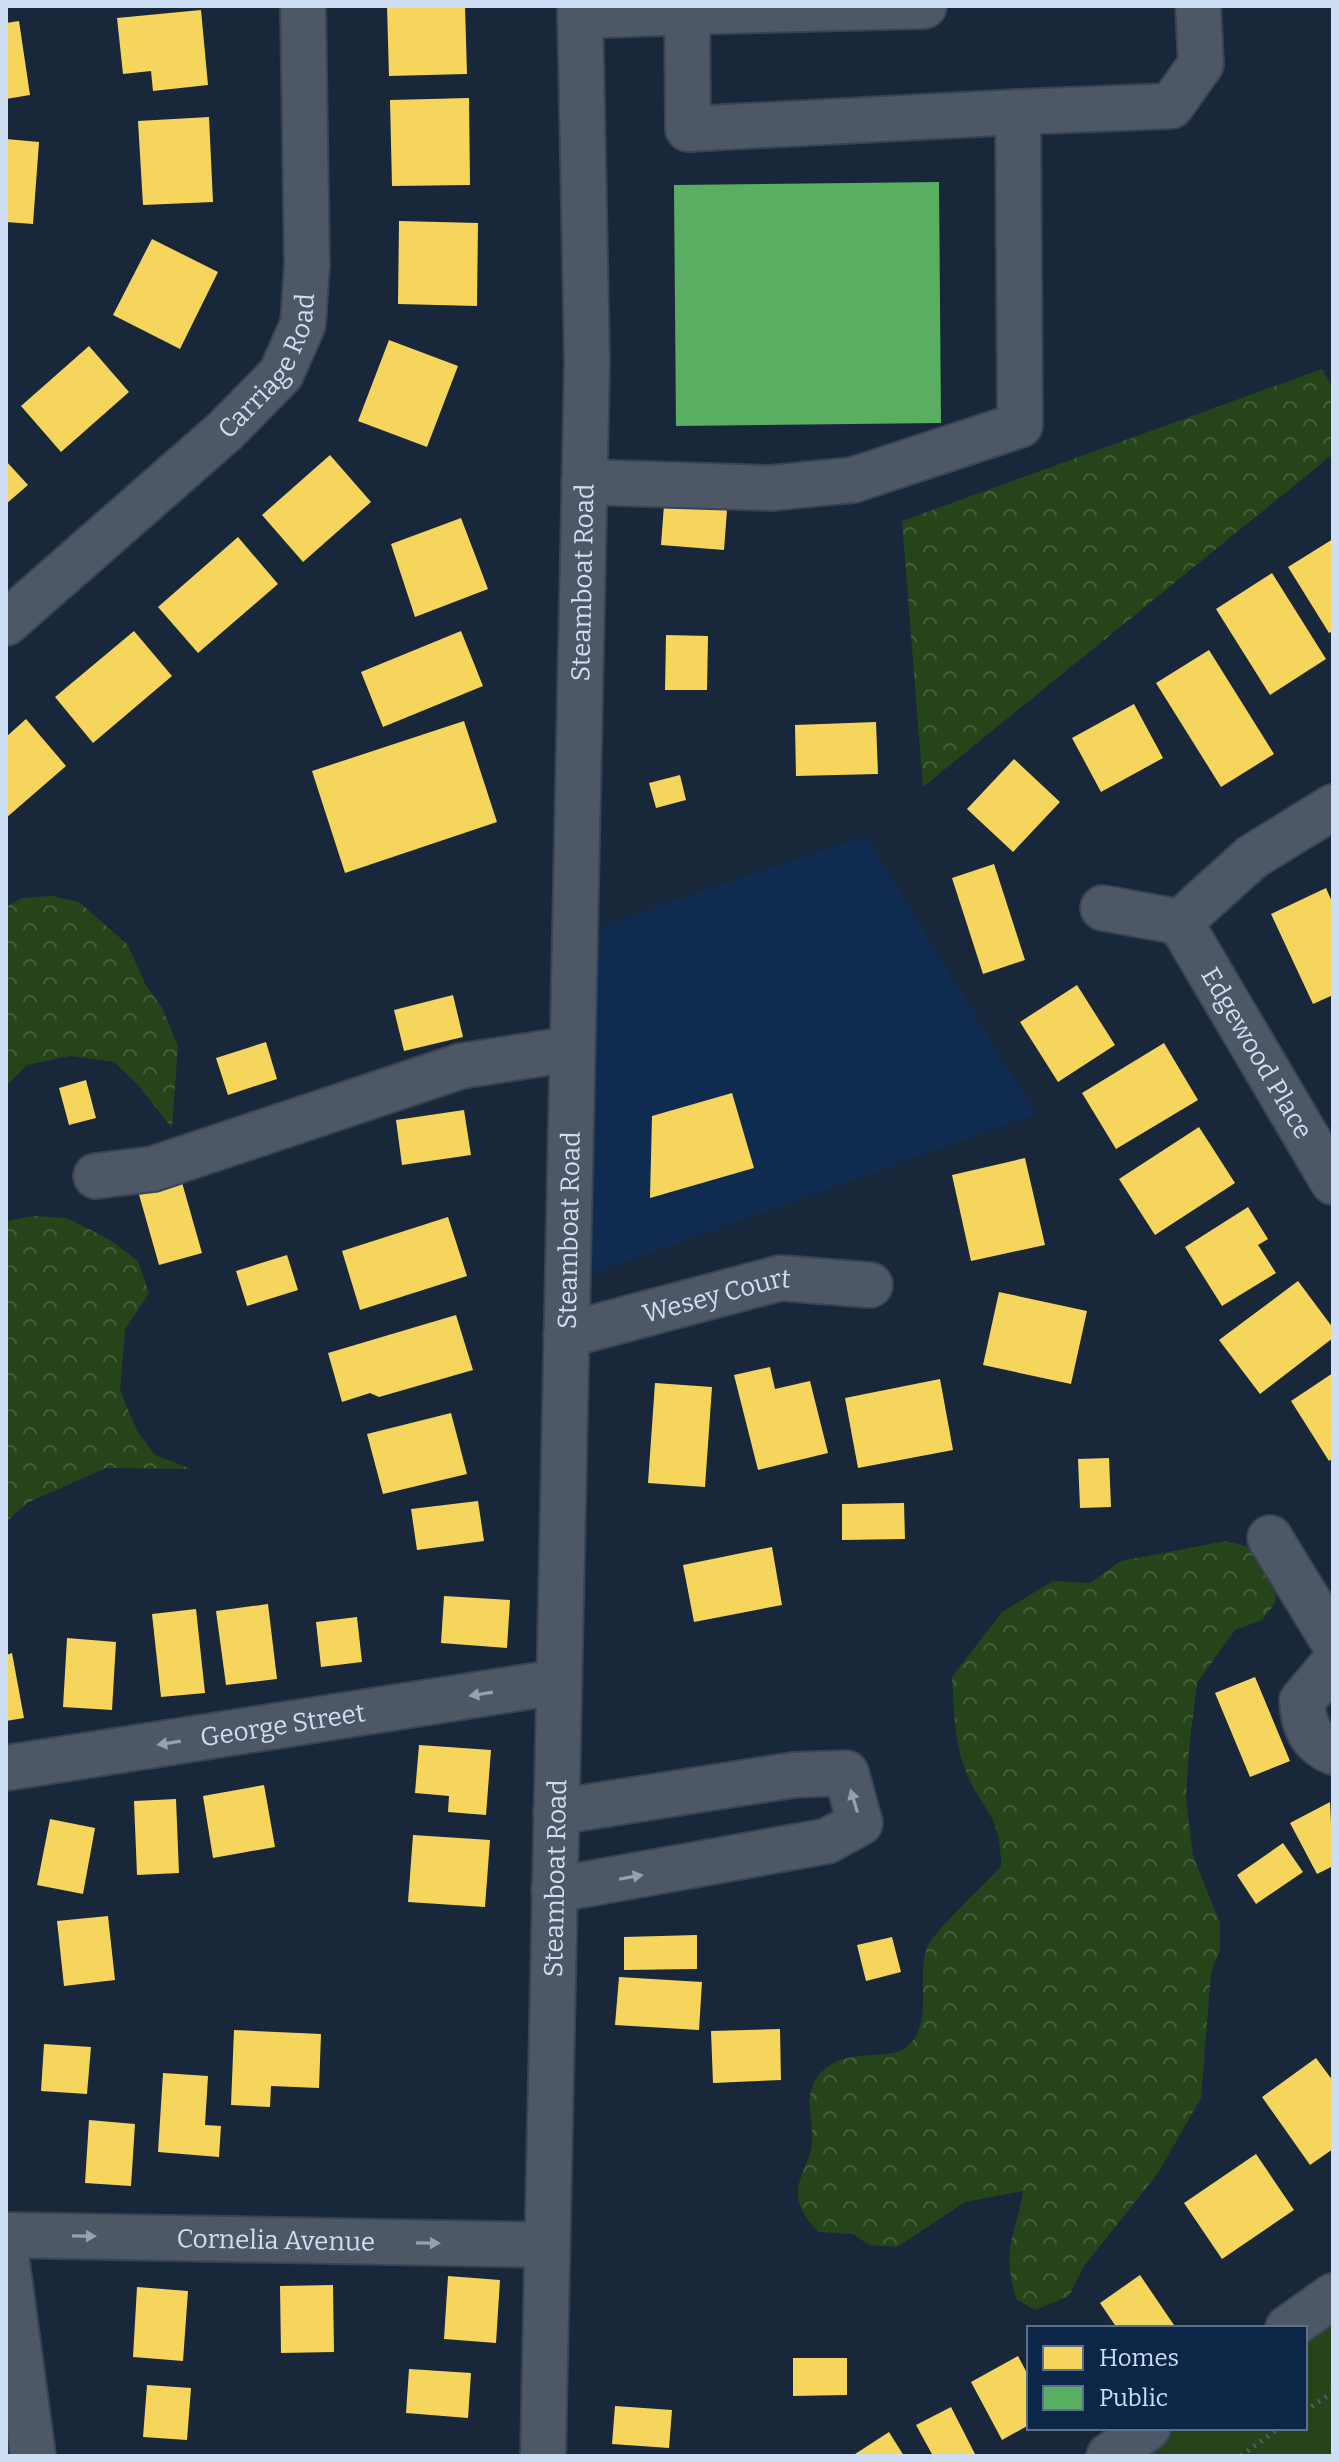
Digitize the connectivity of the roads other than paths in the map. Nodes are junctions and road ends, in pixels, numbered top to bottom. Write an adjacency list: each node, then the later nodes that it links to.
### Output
1 (303, 6): 8 (street, Carriage Road)
2 (924, 6): 4 (street)
3 (1198, 6): 6 (street)
4 (687, 9): 5 (street); 6 (street)
5 (580, 11): 7 (street, Steamboat Road)
6 (1018, 112): 7 (street)
7 (584, 482): 12 (street, Steamboat Road)
8 (6, 623)
9 (1333, 807): 11 (street)
10 (1103, 908): 11 (street)
11 (1180, 922): 14 (street, Edgewood Place)
12 (572, 1049): 13 (street); 16 (street, Steamboat Road)
13 (96, 1176)
14 (1333, 1182)
15 (870, 1285): 16 (street, Wesey Court)
16 (566, 1335): 20 (street, Steamboat Road)
17 (1270, 1538): 18 (street)
18 (1333, 1641)
19 (1333, 1664): 21 (street)
20 (558, 1682): 22 (street, George Street, one-way to 22); 23 (street, Steamboat Road)
21 (1333, 1752)
22 (6, 1768)
23 (556, 1812): 24 (street, Steamboat Road); 24 (street, one-way to 23)
24 (554, 1890): 26 (street, Steamboat Road)
25 (6, 2235): 26 (street, Cornelia Avenue, one-way to 26)
26 (547, 2245): 32 (street, Steamboat Road)
27 (6, 2255): 31 (street)
28 (1333, 2296): 29 (street)
29 (1291, 2326)
30 (1145, 2430): 33 (street)
31 (33, 2456)
32 (543, 2456)
33 (1109, 2456)

